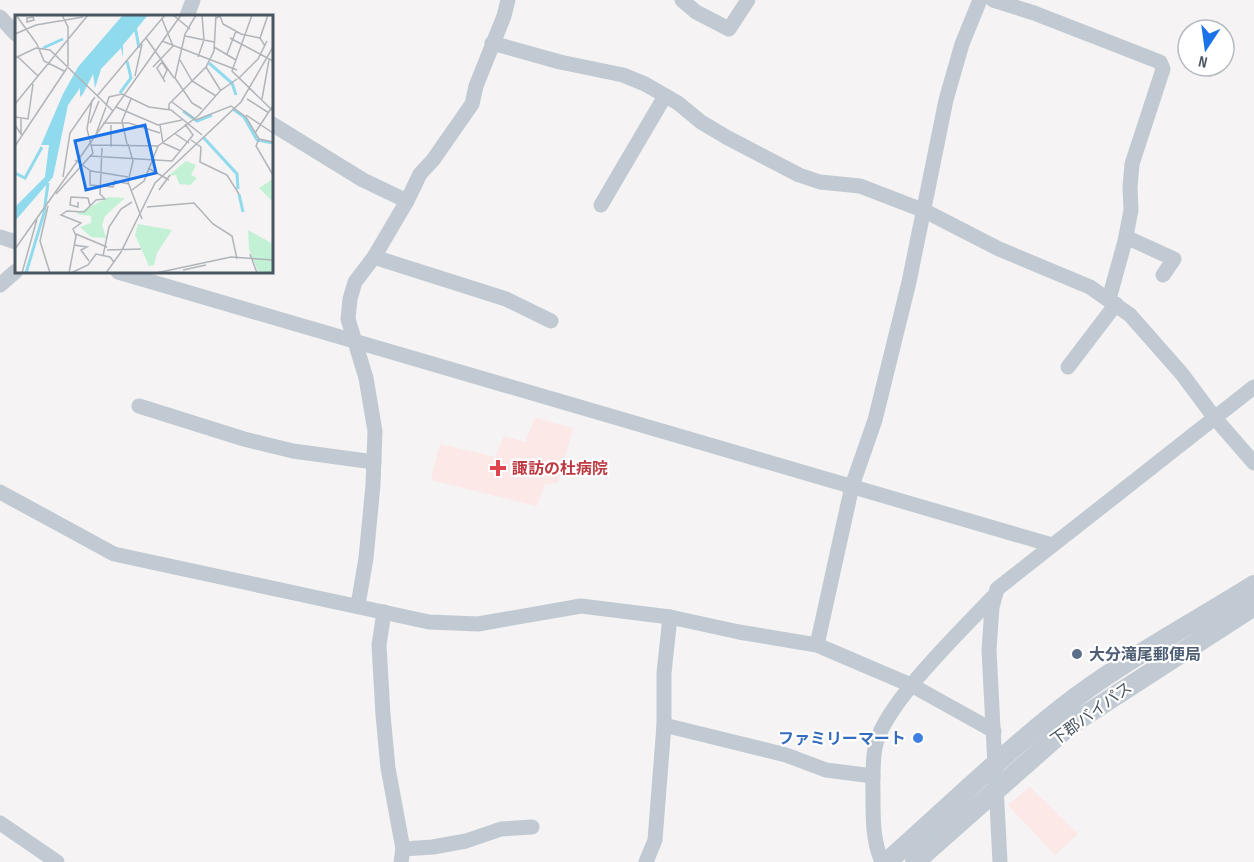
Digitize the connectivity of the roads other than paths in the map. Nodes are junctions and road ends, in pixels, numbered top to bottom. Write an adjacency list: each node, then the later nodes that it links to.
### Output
1 (193, 0): 7 (street)
2 (508, 0): 10 (street)
3 (682, 0): 4 (street)
4 (748, 0)
5 (980, 0): 15 (street)
6 (993, 0): 17 (street)
7 (187, 15)
8 (0, 17): 9 (street)
9 (15, 33)
10 (492, 43): 11 (street); 13 (street)
11 (665, 96): 14 (street); 15 (street)
12 (273, 125): 13 (street)
13 (406, 201): 19 (street)
14 (601, 206)
15 (925, 211): 24 (street); 33 (street)
16 (0, 237): 18 (street)
17 (1126, 237): 22 (street); 24 (street)
18 (15, 242)
19 (374, 257): 25 (street); 26 (street)
20 (15, 272): 23 (street)
21 (121, 273): 26 (street)
22 (1163, 275)
23 (0, 285)
24 (1112, 302): 27 (street); 30 (street)
25 (550, 321)
26 (353, 340): 31 (street); 33 (street)
27 (1068, 367)
28 (1254, 387): 30 (street)
29 (139, 406): 31 (street)
30 (1214, 417): 32 (street); 35 (street)
31 (374, 462): 38 (street)
32 (1254, 463)
33 (852, 486): 35 (street); 42 (street)
34 (0, 492): 38 (street)
35 (1052, 545): 37 (street)
36 (1254, 585): 46 (street)
37 (993, 597): 43 (street); 45 (street)
38 (358, 605): 40 (street)
39 (1254, 606): 48 (street, 下郡バイパス)
40 (384, 612): 41 (street); 51 (street)
41 (670, 617): 42 (street); 44 (street)
42 (817, 645): 43 (street)
43 (913, 686): 45 (street); 47 (street)
44 (664, 725): 47 (street); 53 (street)
45 (994, 731): 46 (street)
46 (995, 766): 48 (street); 55 (street)
47 (873, 776): 54 (street)
48 (996, 790): 56 (street, 下郡バイパス); 57 (street)
49 (0, 823): 52 (street)
50 (532, 827): 51 (street)
51 (402, 856)
52 (57, 862)
53 (646, 862)
54 (882, 862)
55 (887, 862)
56 (915, 862)
57 (1000, 862)

